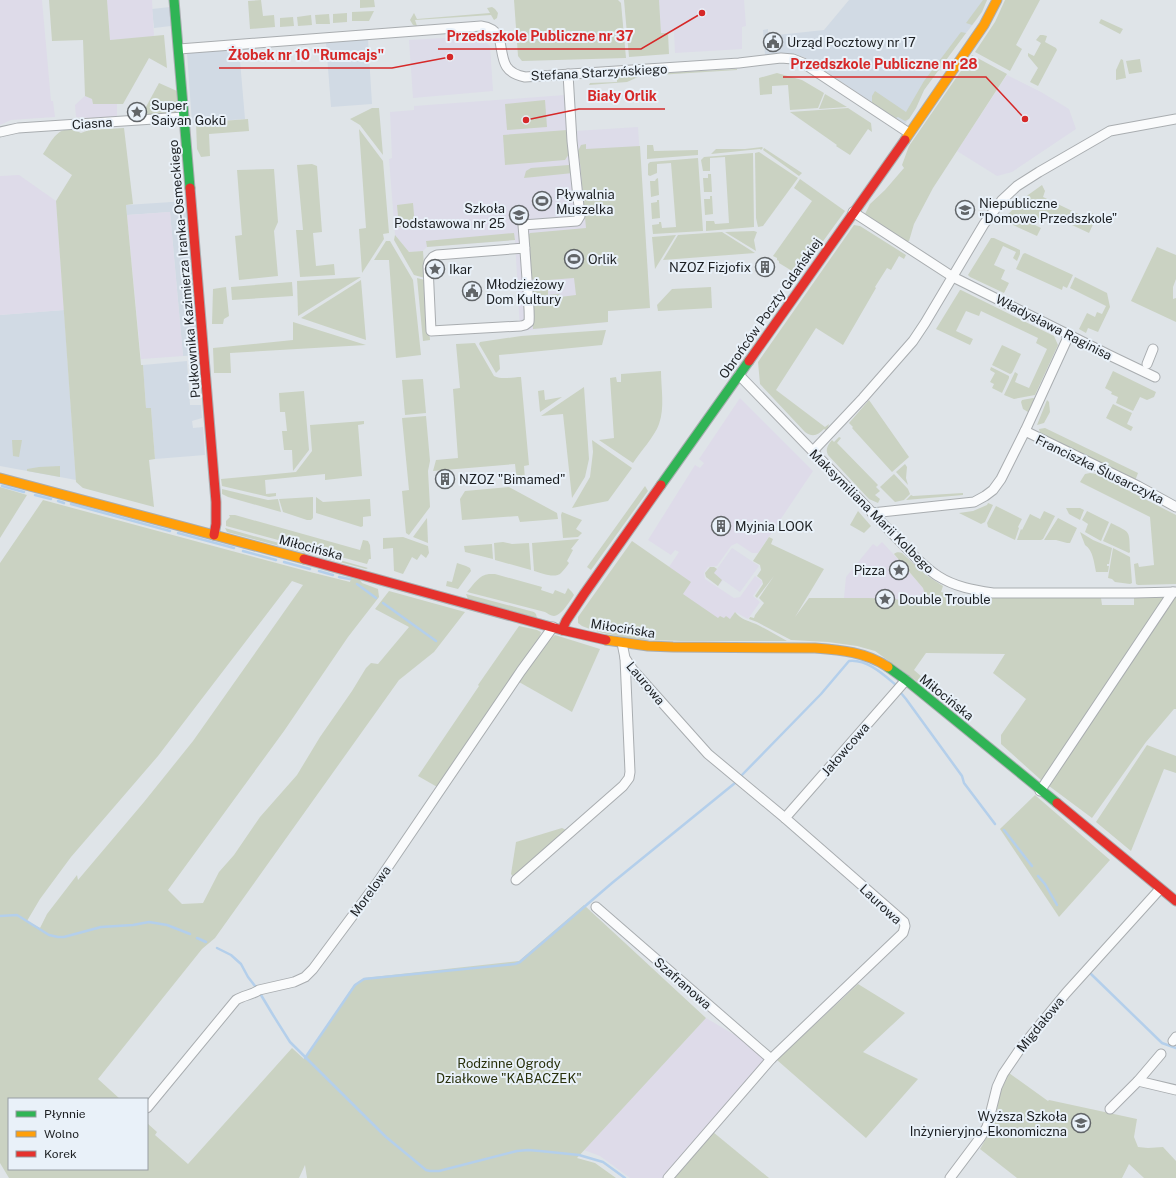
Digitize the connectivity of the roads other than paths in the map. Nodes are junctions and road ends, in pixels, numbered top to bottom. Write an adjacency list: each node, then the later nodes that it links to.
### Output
1 (174, 0): 3 (street, Pułkownika Kazimierza Iranka-Osmeckiego)
2 (997, 0): 8 (street, Obrońców Poczty Gdańskiej)
3 (179, 49): 4 (street, Stefana Starzyńskiego); 5 (street, Pułkownika Kazimierza Iranka-Osmeckiego)
4 (568, 74): 8 (street, Stefana Starzyńskiego); 10 (street)
5 (184, 117): 7 (street, Ciasna); 22 (street, Pułkownika Kazimierza Iranka-Osmeckiego)
6 (1176, 119): 11 (street)
7 (0, 132)
8 (909, 133): 9 (street, Obrońców Poczty Gdańskiej)
9 (853, 212): 11 (street, Władysława Raginisa); 15 (street, Obrońców Poczty Gdańskiej)
10 (524, 248): 10 (street)
11 (953, 277): 12 (street, Władysława Raginisa); 18 (street)
12 (1069, 335): 16 (street, Władysława Raginisa); 17 (street, Franciszka Ślusarczyka)
13 (1153, 349): 14 (street)
14 (1147, 364)
15 (739, 375): 18 (street, Maksymiliana Marii Kolbego); 25 (street, Obrońców Poczty Gdańskiej)
16 (1155, 377)
17 (1024, 431): 20 (street, Franciszka Ślusarczyka); 21 (street, Franciszka Ślusarczyka)
18 (813, 451): 21 (street, Maksymiliana Marii Kolbego)
19 (0, 478): 22 (street, Miłocińska)
20 (1176, 507)
21 (872, 513): 23 (street, Maksymiliana Marii Kolbego)
22 (214, 535): 24 (street, Miłocińska)
23 (1175, 592): 29 (street)
24 (553, 627): 25 (street, Miłocińska); 39 (street, Morelowa)
25 (562, 630): 26 (street, Miłocińska)
26 (622, 643): 27 (street, Laurowa); 28 (street, Miłocińska)
27 (625, 658): 30 (street, Laurowa); 31 (street, Laurowa)
28 (906, 680): 29 (street, Miłocińska); 30 (street, Jałowcowa)
29 (1040, 790): 32 (street, Miłocińska)
30 (785, 818): 36 (street, Laurowa)
31 (516, 880)
32 (1160, 888): 33 (street, Miłocińska); 42 (street, Migdałowa)
33 (1176, 901)
34 (596, 907): 36 (street, Szafranowa)
35 (1161, 1054): 37 (street)
36 (771, 1059): 41 (street, Laurowa)
37 (1138, 1081): 38 (street); 40 (street)
38 (1176, 1090)
39 (148, 1107)
40 (1110, 1109)
41 (668, 1178)
42 (950, 1178)

